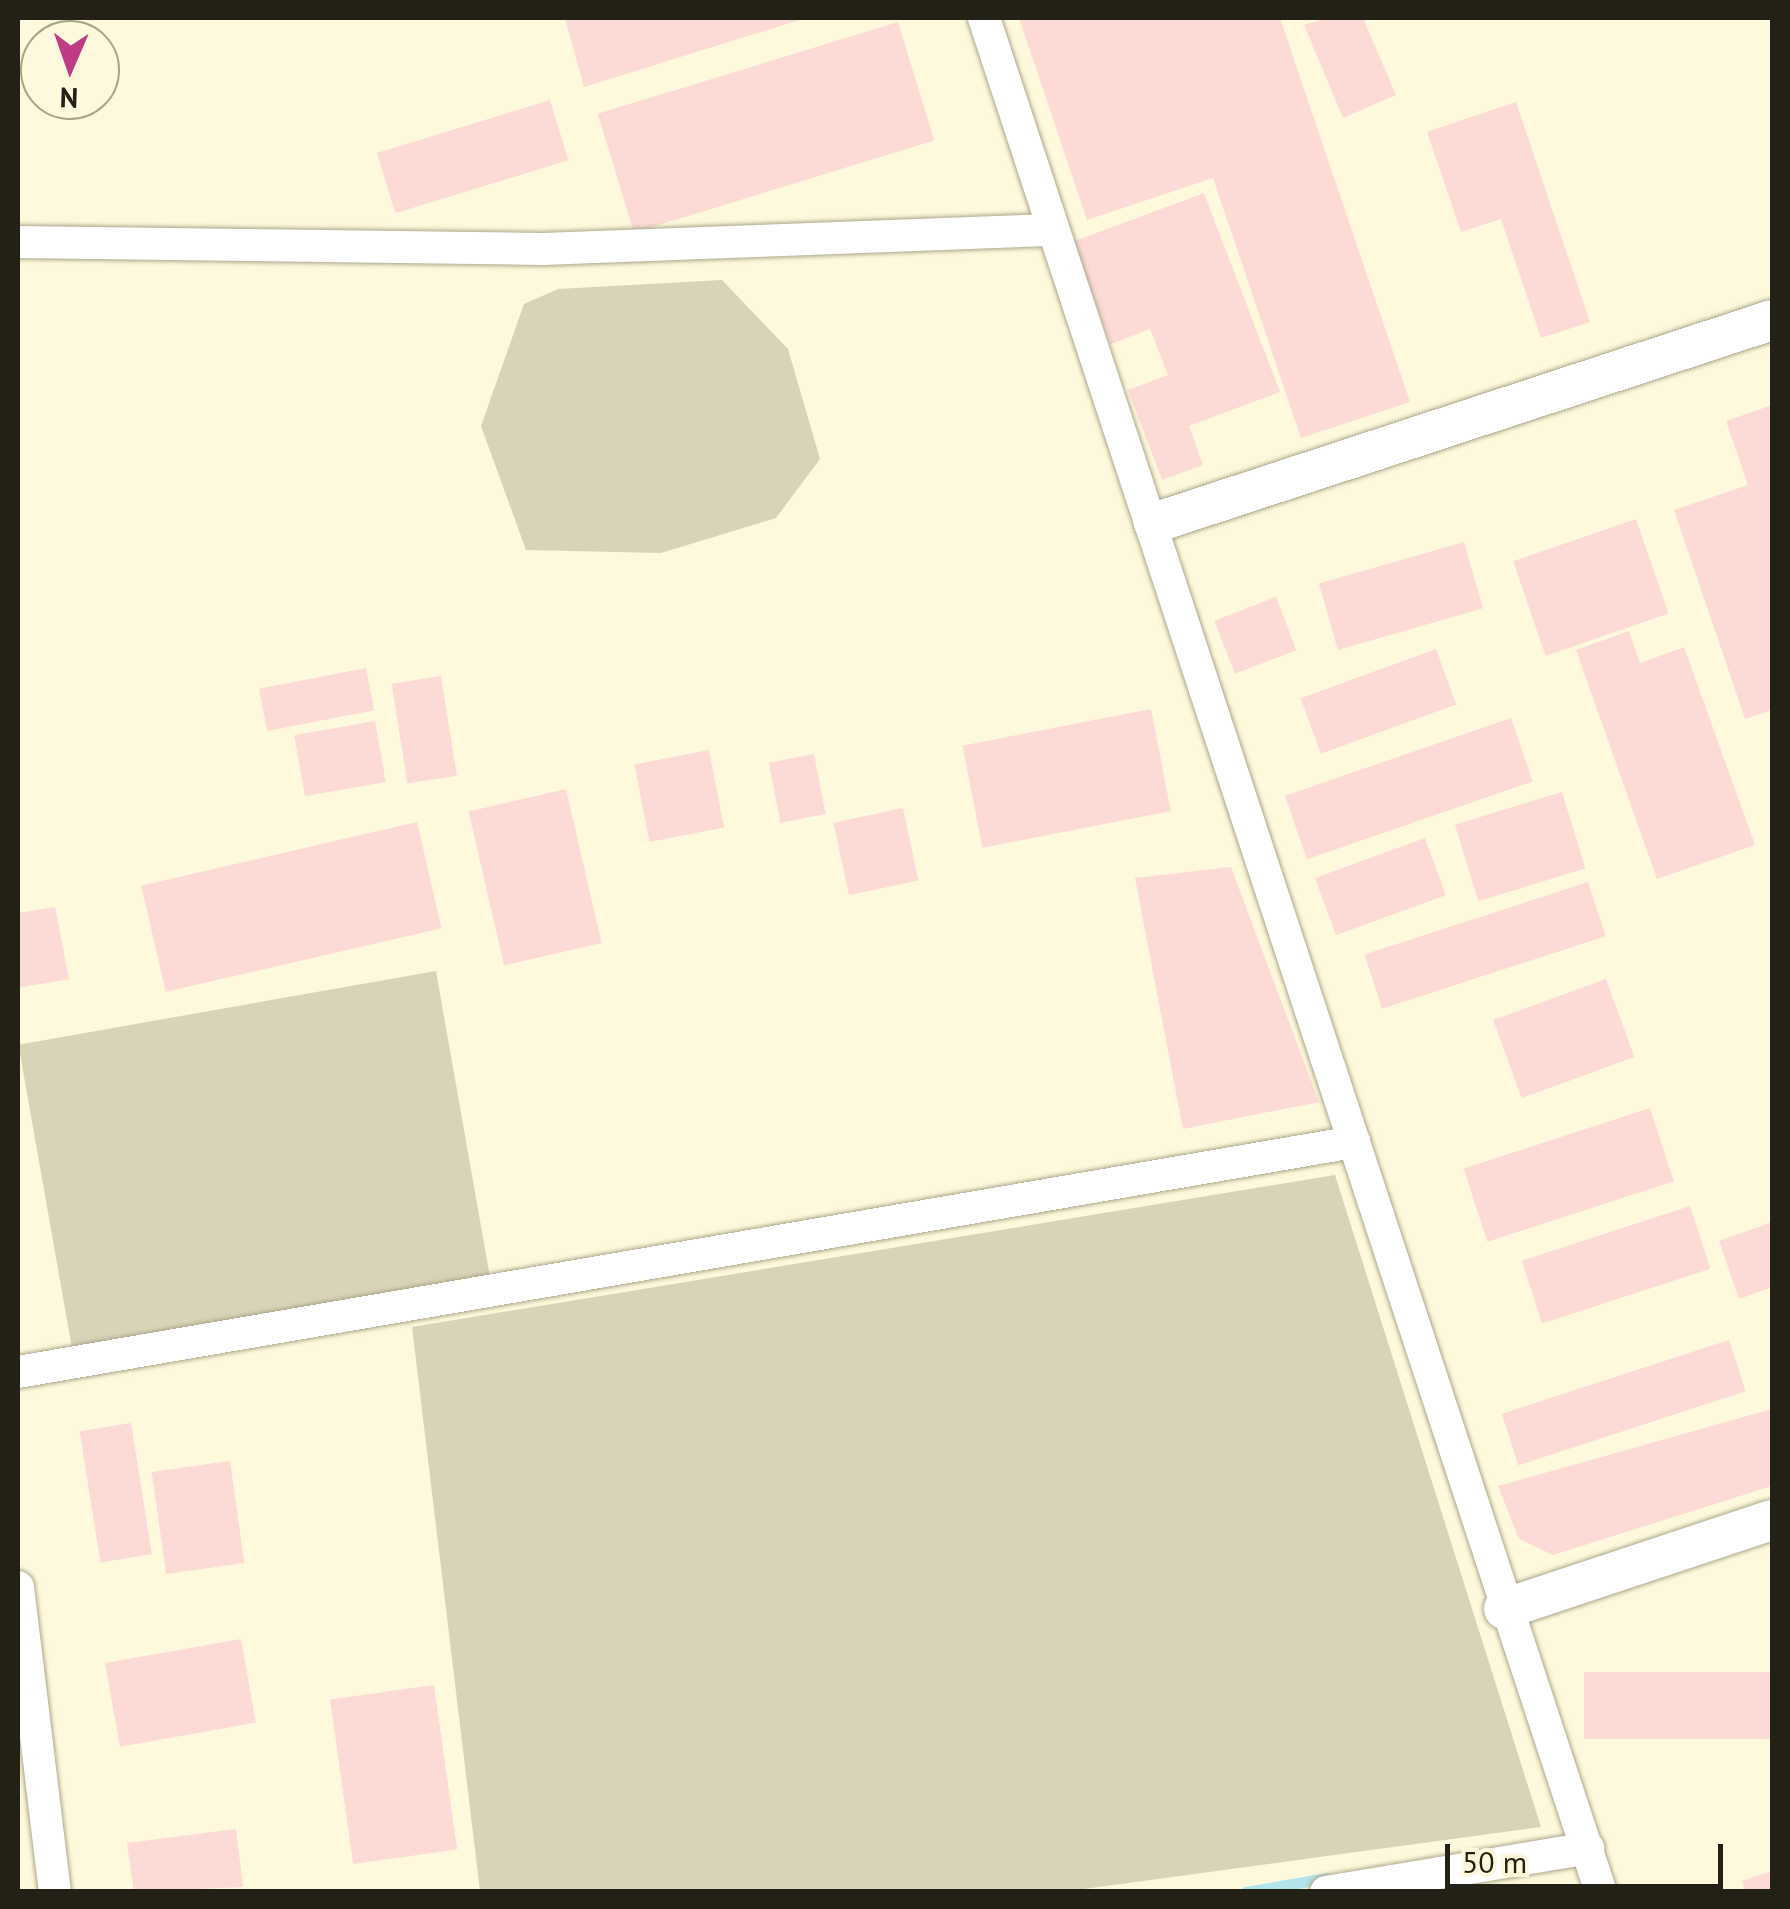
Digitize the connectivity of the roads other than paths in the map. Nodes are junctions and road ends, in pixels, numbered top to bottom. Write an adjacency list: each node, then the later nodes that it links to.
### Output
1 (984, 18): 2 (street)
2 (1050, 230): 3 (street); 5 (street)
3 (18, 242)
4 (1772, 320): 5 (street)
5 (1154, 524): 6 (street)
6 (1354, 1142): 7 (street); 10 (street)
7 (18, 1372)
8 (1772, 1520): 10 (street)
9 (18, 1586): 12 (street)
10 (1504, 1609): 11 (street)
11 (1588, 1848): 13 (street); 14 (street)
12 (56, 1892)
13 (1326, 1892)
14 (1601, 1892)

